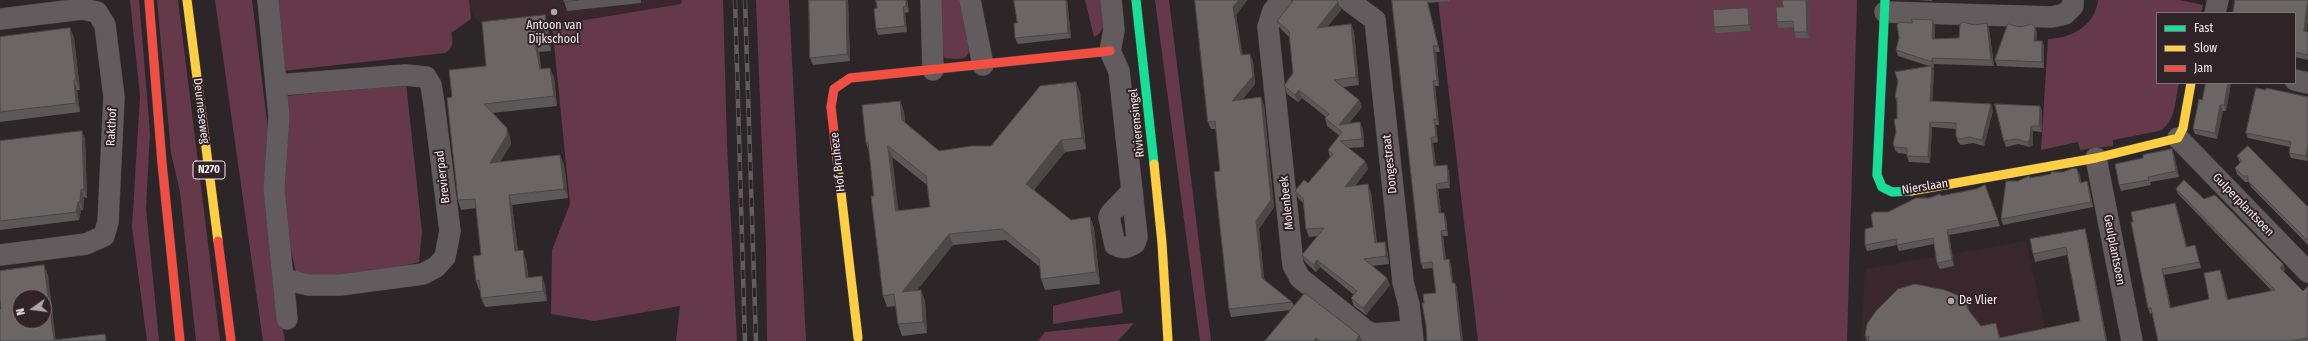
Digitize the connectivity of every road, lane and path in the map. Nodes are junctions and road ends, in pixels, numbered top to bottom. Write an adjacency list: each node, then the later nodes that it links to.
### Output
1 (149, 0): 33 (street)
2 (187, 0): 34 (street, Deurneseweg / N270)
3 (268, 0): 21 (street)
4 (931, 0): 17 (street)
5 (970, 0): 16 (street)
6 (1111, 0): 15 (street)
7 (1136, 0): 25 (street, Rivierensingel)
8 (1282, 0): 31 (street, Molenbeek)
9 (1348, 0): 31 (street, Dongestraat)
10 (2073, 0): 12 (street, Nierslaan)
11 (2218, 0): 13 (street)
12 (1885, 6): 23 (street, Nierslaan)
13 (2215, 12)
14 (0, 19): 26 (street, Rakthof)
15 (1110, 51): 16 (street, Hof Bruheze); 24 (street)
16 (983, 66): 17 (street, Hof Bruheze)
17 (933, 70): 32 (street, Hof Bruheze)
18 (2296, 80): 19 (street)
19 (2308, 83)
20 (2191, 84): 22 (street)
21 (278, 85): 28 (street); 28 (street, Brevierpad)
22 (2178, 138): 23 (street); 27 (street, Gulperplantsoen)
23 (2096, 158): 36 (street, Geulplantsoen)
24 (1132, 191)
25 (1162, 243): 29 (street, Rivierensingel); 35 (street, Rivierensingel)
26 (0, 255)
27 (2308, 272)
28 (283, 279): 30 (street)
29 (1175, 300)
30 (286, 319)
31 (1413, 336)
32 (858, 338)
33 (180, 341)
34 (231, 341)
35 (1168, 341)
36 (2132, 341)

